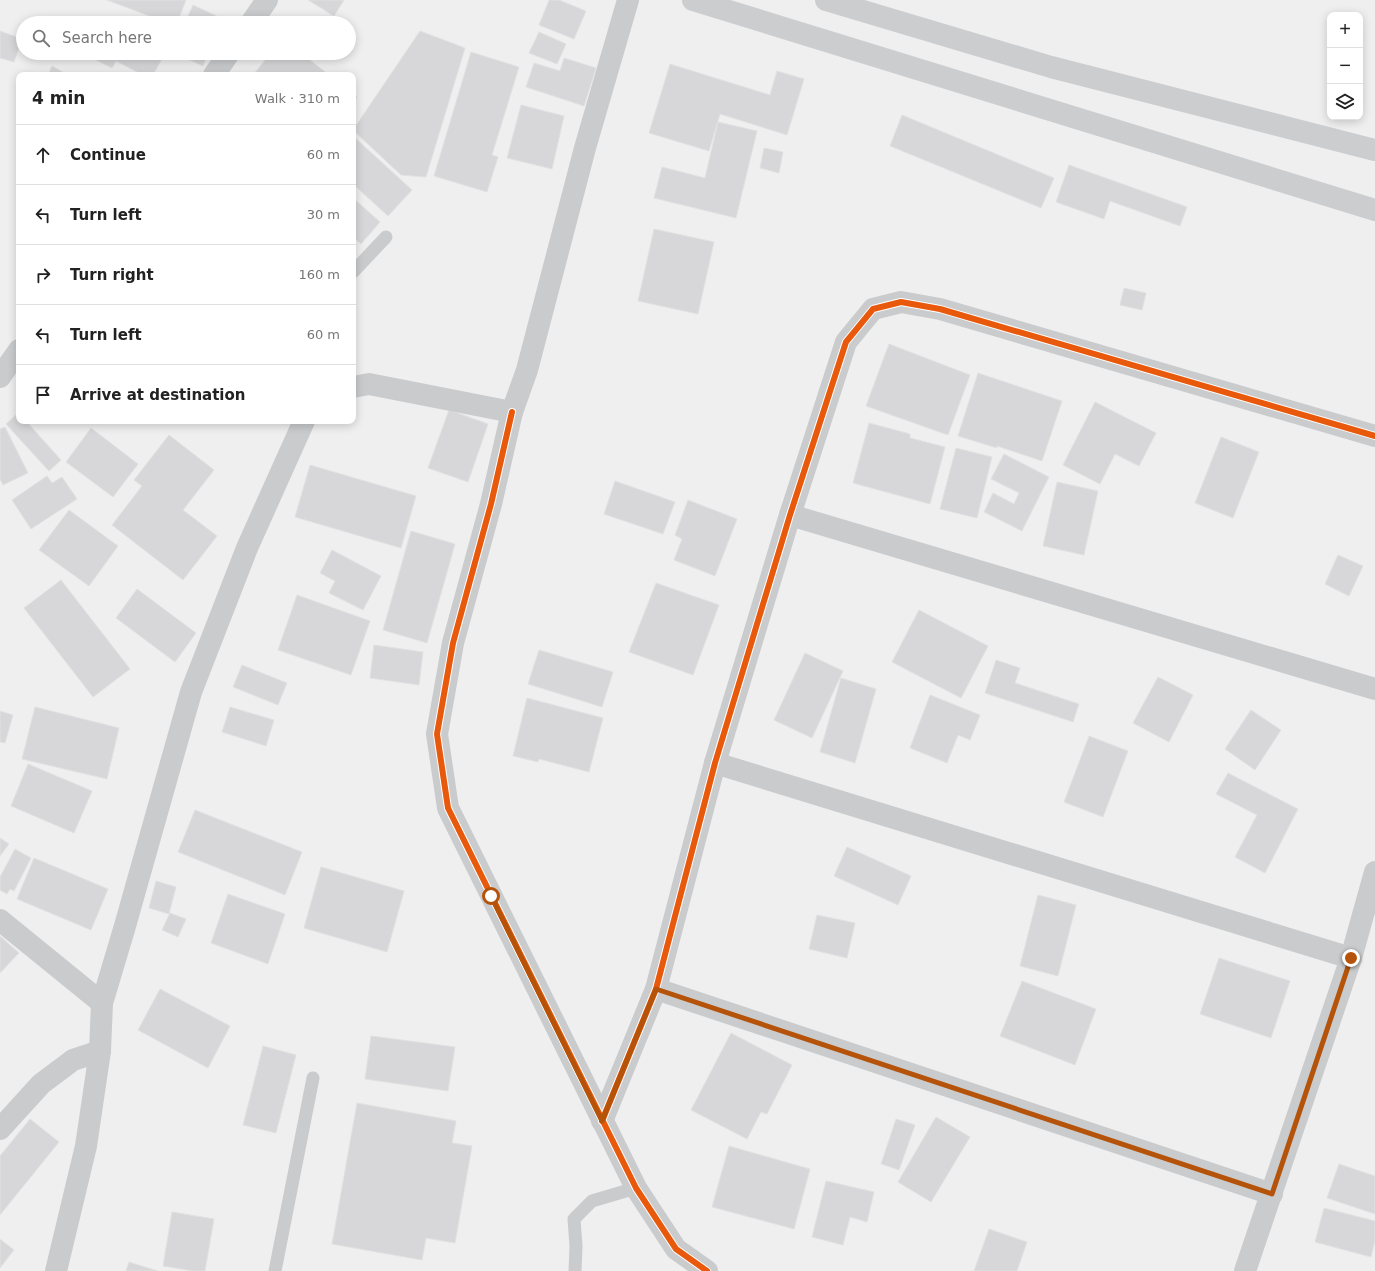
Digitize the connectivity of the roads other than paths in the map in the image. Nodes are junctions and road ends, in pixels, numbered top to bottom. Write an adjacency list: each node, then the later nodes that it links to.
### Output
1 (267, 0): 5 (street)
2 (628, 0): 15 (street)
3 (693, 0): 9 (main road)
4 (826, 0): 8 (main road)
5 (256, 16)
6 (224, 60): 7 (street)
7 (216, 72)
8 (1375, 150)
9 (1375, 210)
10 (386, 237): 11 (lane)
11 (356, 269)
12 (16, 354): 13 (street)
13 (0, 377)
14 (356, 386): 15 (street)
15 (512, 412): 28 (street)
16 (303, 424): 25 (street)
17 (1375, 436): 18 (street)
18 (790, 515): 19 (street); 20 (street)
19 (1375, 689)
20 (715, 763): 23 (street); 24 (street)
21 (1375, 872): 23 (street)
22 (0, 920): 25 (street)
23 (1351, 958): 31 (street)
24 (656, 989): 28 (street); 31 (street)
25 (102, 1003): 26 (street)
26 (100, 1051): 29 (street); 32 (street)
27 (313, 1078): 33 (lane)
28 (602, 1121): 30 (street)
29 (0, 1129)
30 (636, 1188): 34 (lane); 35 (street)
31 (1272, 1194): 36 (street)
32 (56, 1271)
33 (275, 1271)
34 (575, 1271)
35 (706, 1271)
36 (1246, 1271)

